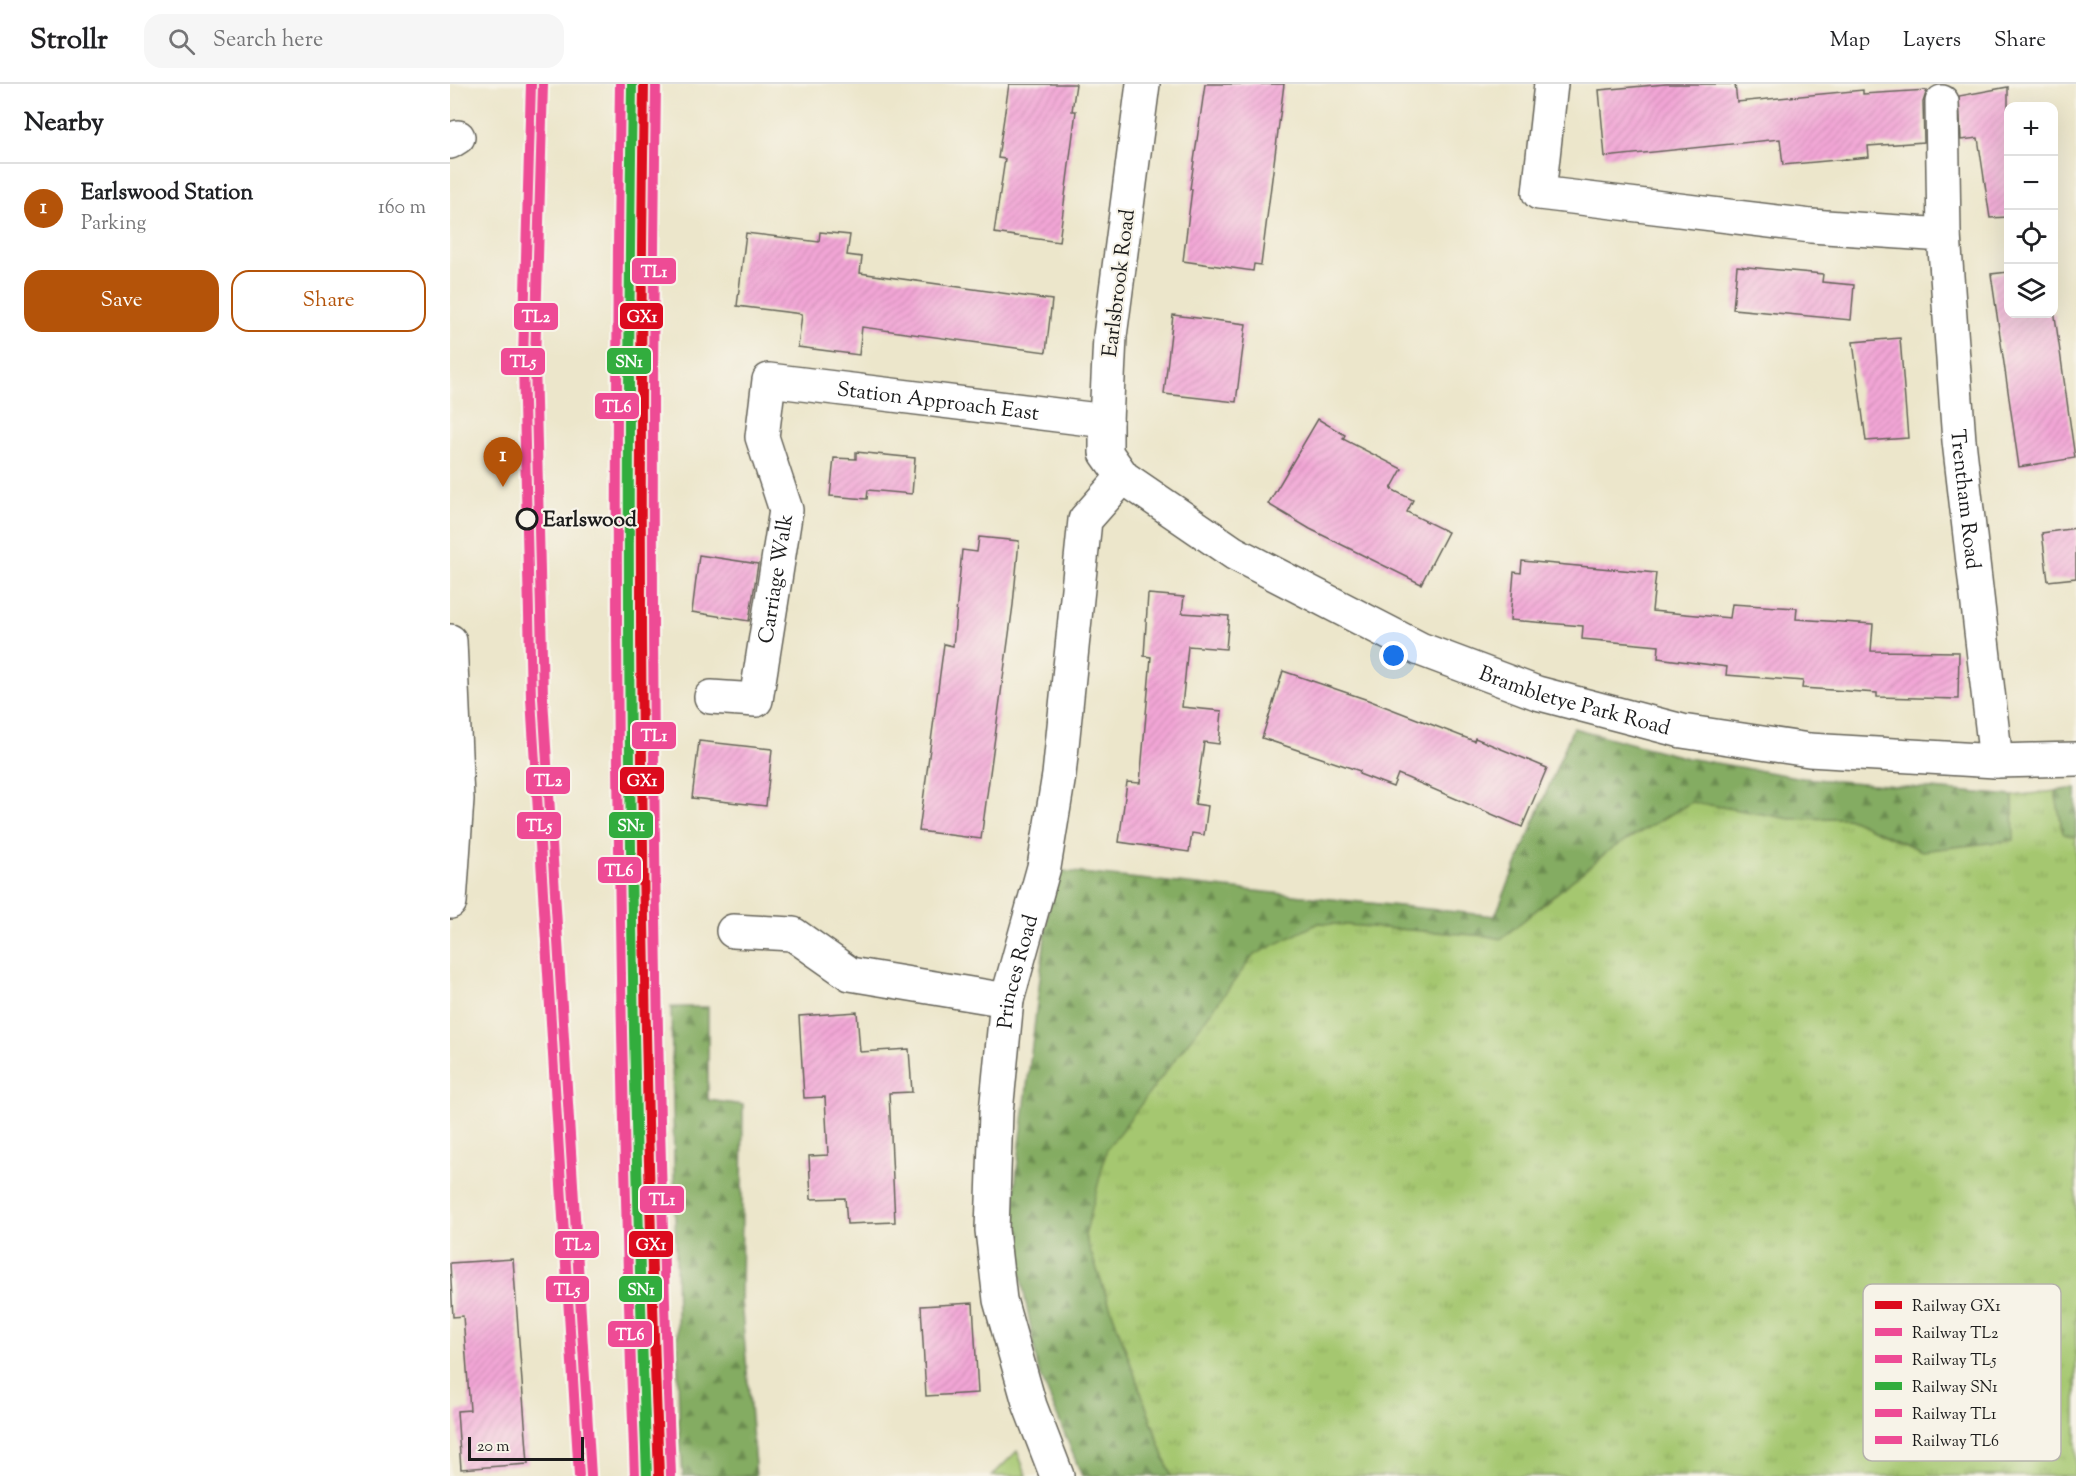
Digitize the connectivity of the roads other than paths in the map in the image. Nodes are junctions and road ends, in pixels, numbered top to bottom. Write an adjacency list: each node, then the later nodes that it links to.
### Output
1 (1143, 84): 6 (street, Earlsbrook Road)
2 (1551, 84): 4 (street)
3 (1942, 102): 4 (street, Trentham Road)
4 (1944, 234): 11 (street, Trentham Road)
5 (769, 380): 6 (street, Station Approach East); 9 (street, Carriage Walk)
6 (1106, 421): 7 (street, Earlsbrook Road)
7 (1123, 477): 11 (street, Brambletye Park Road); 14 (street, Princes Road)
8 (450, 641): 12 (street)
9 (711, 697)
10 (2076, 759): 11 (street, Brambletye Park Road)
11 (1996, 761)
12 (450, 903)
13 (733, 931): 14 (street)
14 (1007, 999): 15 (street, Princes Road)
15 (1057, 1476)

